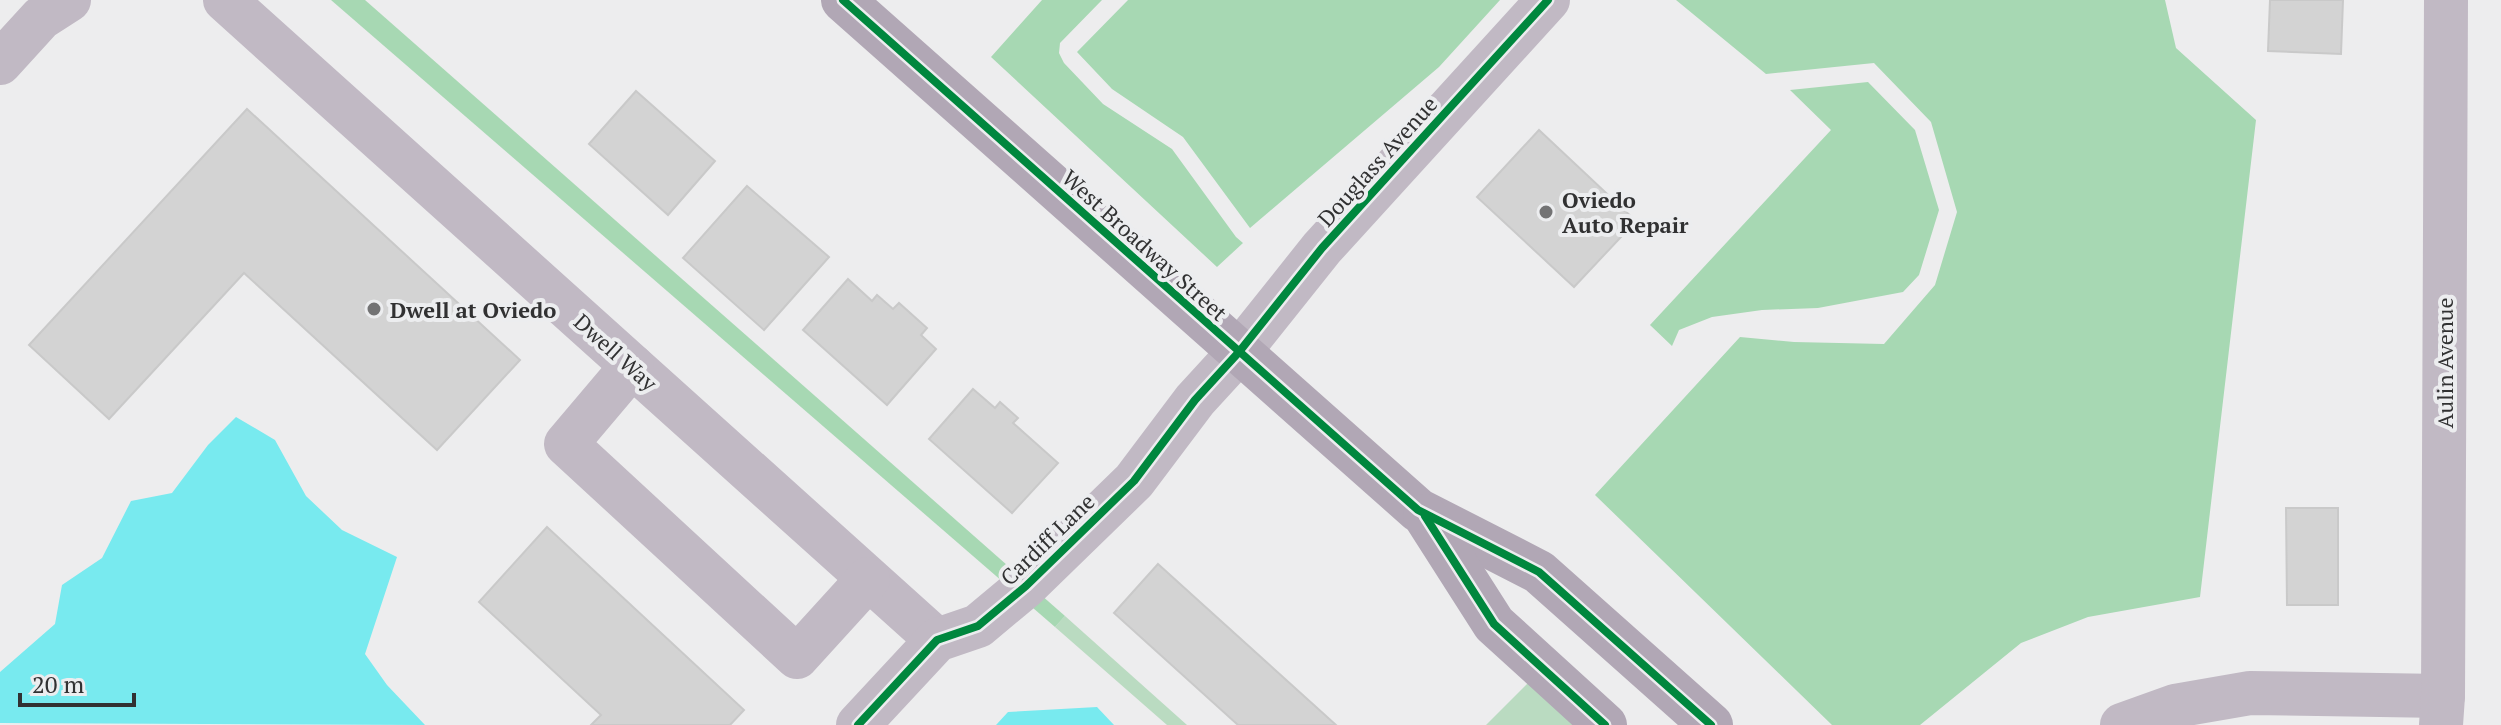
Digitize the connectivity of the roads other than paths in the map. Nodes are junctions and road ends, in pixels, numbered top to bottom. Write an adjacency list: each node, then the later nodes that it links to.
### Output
1 (69, 0): 6 (street)
2 (225, 0): 8 (street, Dwell Way)
3 (843, 0): 7 (main road, West Broadway Street)
4 (1548, 0): 7 (street, Douglass Avenue)
5 (2446, 0): 12 (street, Aulin Avenue)
6 (0, 63)
7 (1239, 352): 9 (main road, West Broadway Street); 11 (street, Cardiff Lane)
8 (632, 366): 10 (street, Dwell Way); 10 (street)
9 (1425, 516): 14 (main road, West Broadway Street); 15 (main road, West Broadway Street)
10 (868, 579): 11 (street, Dwell Way)
11 (937, 640): 13 (street, Cardiff Lane)
12 (2442, 710): 16 (street)
13 (858, 725)
14 (1605, 725)
15 (1711, 725)
16 (2122, 725)

